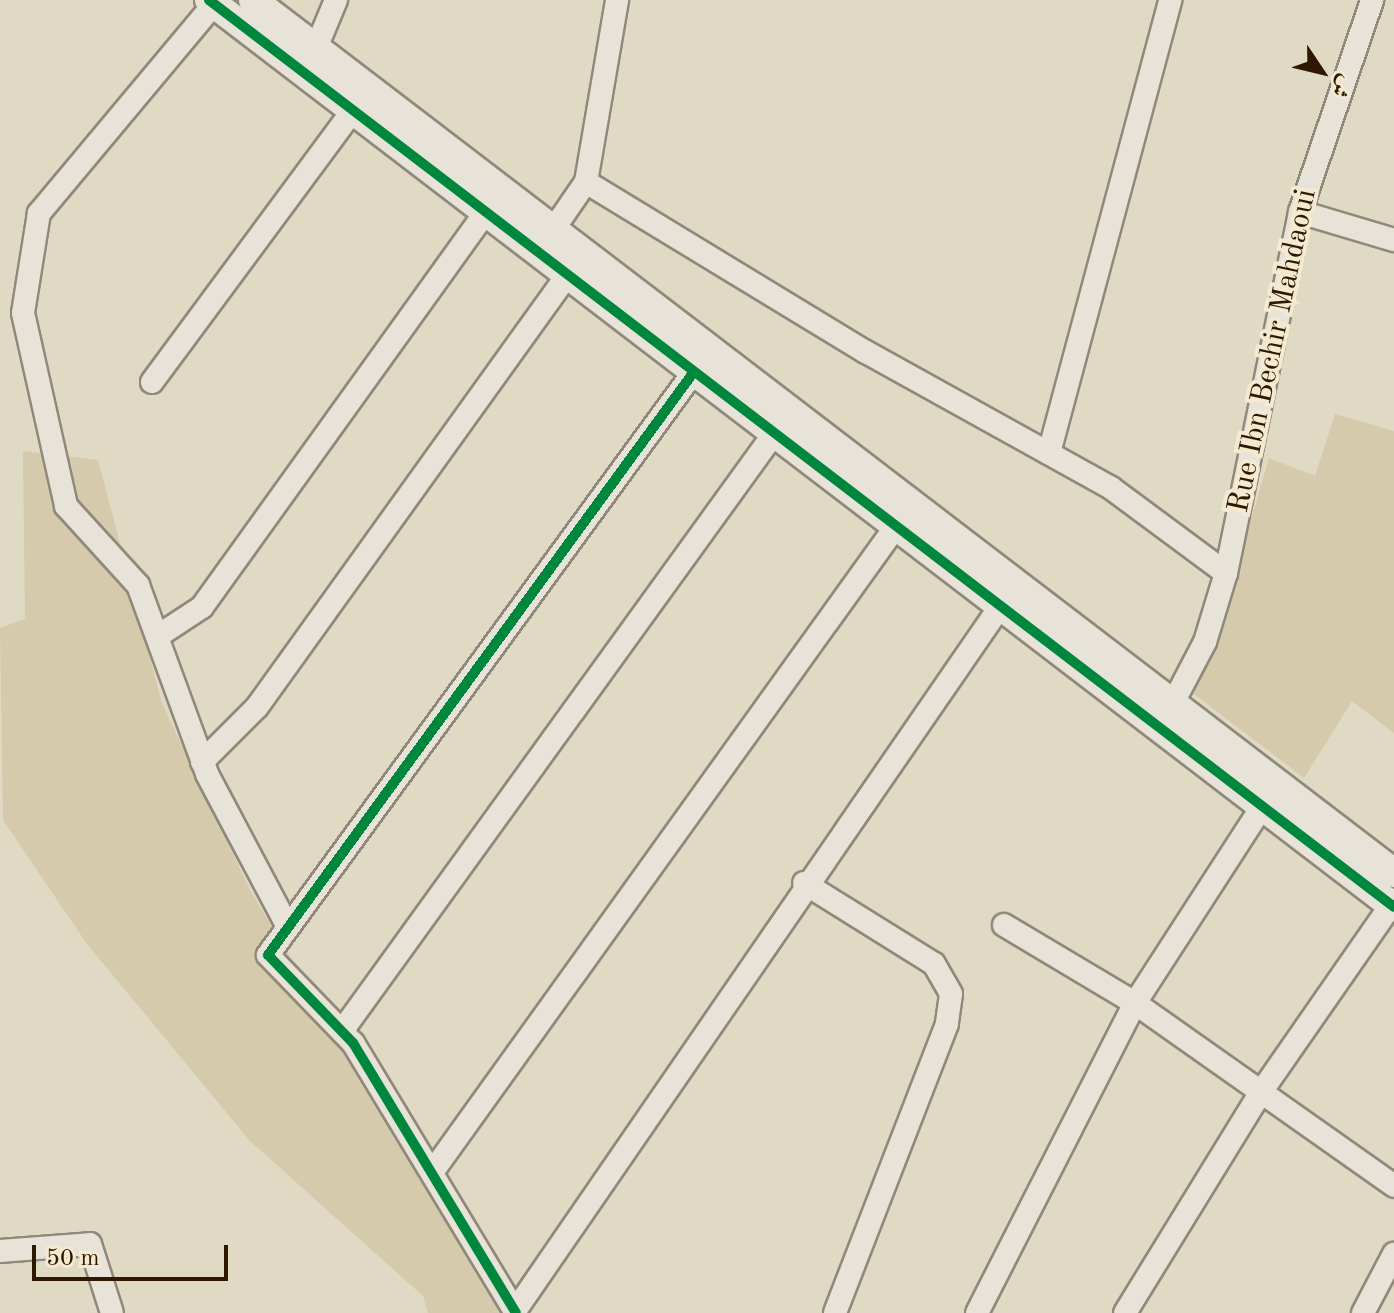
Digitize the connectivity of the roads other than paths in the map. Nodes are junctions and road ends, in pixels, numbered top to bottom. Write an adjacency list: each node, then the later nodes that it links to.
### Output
1 (253, 0): 7 (street)
2 (336, 0): 7 (street)
3 (617, 0): 9 (street)
4 (1170, 0): 19 (street)
5 (1372, 0): 10 (street, Rue Ibn Bechir Mahdaoui)
6 (211, 2): 8 (street); 23 (street)
7 (316, 48): 12 (street)
8 (352, 112): 11 (street); 17 (street)
9 (586, 182): 12 (street); 19 (street)
10 (1300, 212): 13 (street); 21 (street, Rue Ibn Bechir Mahdaoui)
11 (484, 214): 14 (street); 23 (street)
12 (554, 229): 14 (street); 24 (street)
13 (1394, 240)
14 (536, 253): 15 (street)
15 (566, 277): 16 (street); 25 (street)
16 (693, 373): 18 (street); 30 (street)
17 (152, 382)
18 (773, 435): 20 (street); 33 (street)
19 (1049, 453): 21 (street)
20 (894, 529): 22 (street); 35 (street)
21 (1226, 573): 24 (street, Rue Ibn Bechir Mahdaoui)
22 (999, 608): 26 (street); 28 (street)
23 (158, 636): 25 (street)
24 (1174, 701): 27 (street)
25 (202, 762): 30 (street)
26 (1263, 805): 29 (street); 32 (street)
27 (1394, 873)
28 (804, 883): 39 (street); 41 (street)
29 (1392, 906): 34 (street)
30 (286, 923): 33 (street)
31 (1004, 925): 32 (street)
32 (1135, 1003): 34 (street); 42 (street)
33 (342, 1031): 35 (street)
34 (1259, 1095): 36 (street); 43 (street)
35 (433, 1171): 39 (street)
36 (1394, 1186)
37 (0, 1251): 40 (street)
38 (1394, 1254): 44 (street)
39 (516, 1312)
40 (112, 1313)
41 (835, 1313)
42 (977, 1313)
43 (1125, 1313)
44 (1363, 1313)

